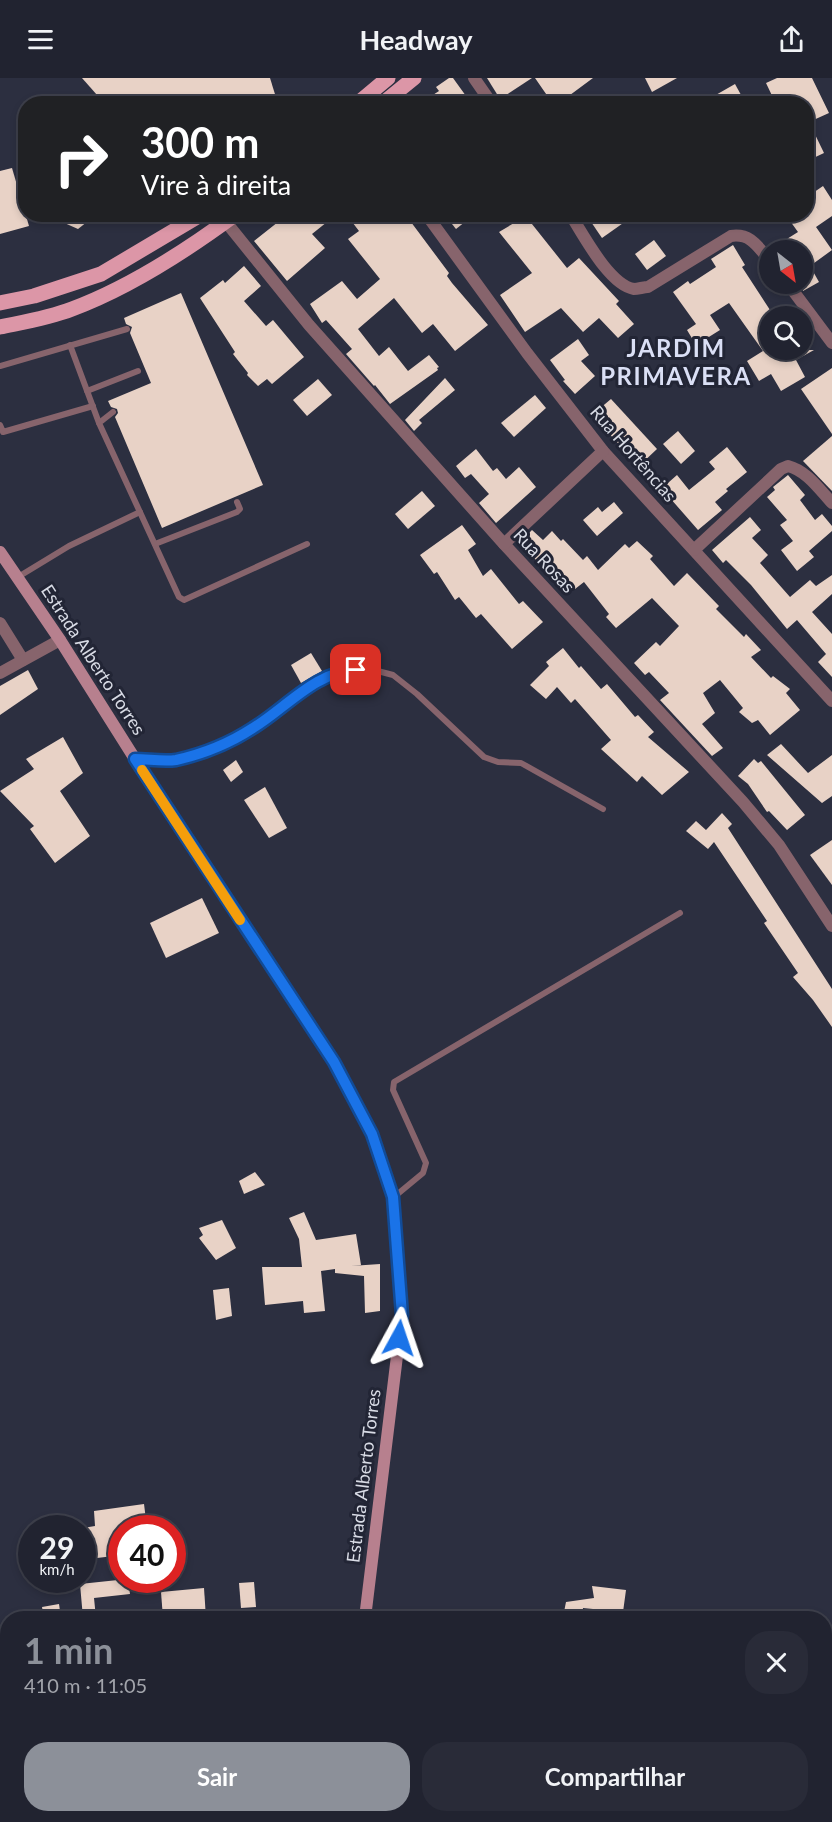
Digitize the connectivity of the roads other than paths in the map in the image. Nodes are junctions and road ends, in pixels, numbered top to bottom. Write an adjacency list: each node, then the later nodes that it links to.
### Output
1 (388, 78): 4 (main road)
2 (414, 78): 5 (main road)
3 (474, 78): 6 (street)
4 (367, 96)
5 (392, 96)
6 (486, 96)
7 (189, 222): 14 (main road)
8 (225, 222): 15 (main road)
9 (234, 222): 32 (street, Rua Rosas)
10 (432, 222): 26 (street, Rua Hortências)
11 (575, 222): 12 (street)
12 (759, 248)
13 (795, 294): 17 (street)
14 (0, 303)
15 (0, 327)
16 (127, 329): 18 (lane)
17 (832, 343)
18 (70, 345): 19 (lane); 21 (lane)
19 (0, 366)
20 (138, 370): 21 (lane)
21 (87, 391): 22 (lane)
22 (93, 406): 24 (lane); 25 (lane)
23 (113, 412): 24 (lane)
24 (99, 423): 29 (lane)
25 (0, 425)
26 (603, 451): 32 (street); 33 (street, Rua Hortências)
27 (237, 502): 30 (lane)
28 (832, 503): 33 (street)
29 (140, 512): 30 (lane); 35 (lane)
30 (155, 544): 31 (lane)
31 (307, 544)
32 (504, 544): 44 (street, Rua Rosas)
33 (694, 550): 40 (street, Rua Hortências)
34 (0, 552): 35 (street, Estrada Alberto Torres)
35 (18, 577): 37 (street, Estrada Alberto Torres)
36 (0, 623): 38 (street)
37 (60, 640): 38 (street); 41 (street, Estrada Alberto Torres)
38 (23, 660): 39 (street)
39 (0, 673)
40 (832, 701)
41 (135, 759): 42 (lane); 45 (street, Estrada Alberto Torres)
42 (603, 809)
43 (680, 913): 45 (lane)
44 (832, 926)
45 (393, 1197): 46 (street, Estrada Alberto Torres)
46 (366, 1611)

